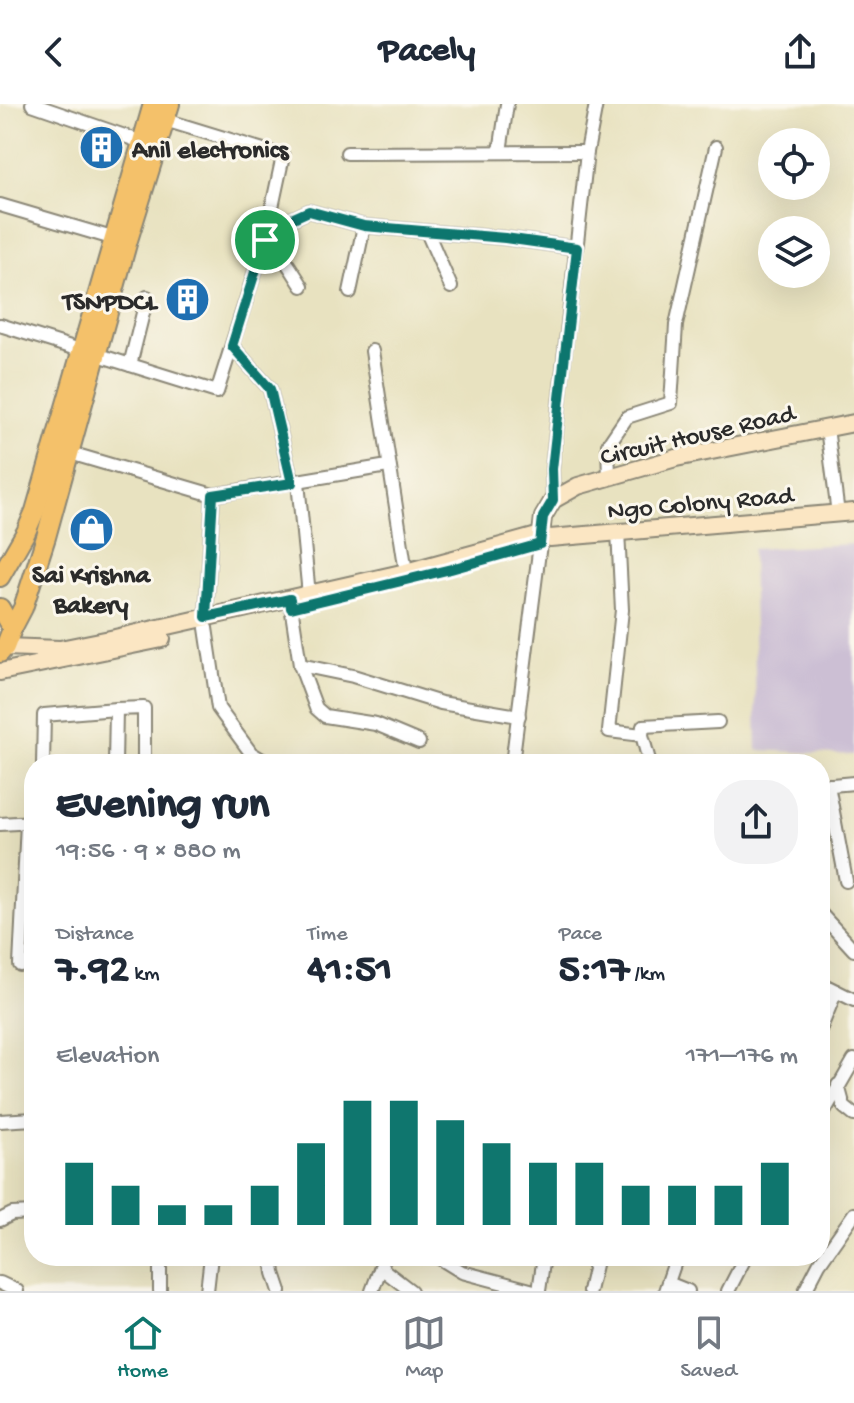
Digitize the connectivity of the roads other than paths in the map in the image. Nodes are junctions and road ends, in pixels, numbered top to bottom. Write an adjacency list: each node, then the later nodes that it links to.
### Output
1 (32, 104): 6 (street)
2 (153, 104): 6 (main road)
3 (507, 104): 8 (street)
4 (596, 104): 9 (street)
5 (167, 112): 14 (street); 24 (main road)
6 (142, 142): 15 (main road)
7 (716, 147): 30 (street)
8 (500, 152): 9 (street); 10 (street)
9 (587, 152): 16 (street)
10 (347, 153)
11 (0, 205): 15 (street)
12 (364, 226): 13 (street); 14 (street); 19 (street)
13 (427, 232): 16 (street); 18 (street)
14 (265, 236): 17 (street); 22 (street)
15 (112, 238): 24 (main road)
16 (577, 248): 33 (street)
17 (302, 286)
18 (451, 287)
19 (350, 292)
20 (147, 297): 25 (street)
21 (0, 325): 24 (street)
22 (232, 346): 25 (street); 31 (street)
23 (372, 351): 29 (street)
24 (88, 352): 25 (street); 28 (main road); 38 (main road)
25 (130, 365)
26 (854, 423): 27 (street, Circuit House Road)
27 (827, 428): 30 (street, Circuit House Road); 34 (street)
28 (70, 453): 32 (street); 43 (main road)
29 (388, 466): 31 (street); 37 (street)
30 (609, 477): 33 (street, Circuit House Road)
31 (295, 483): 32 (street); 39 (street)
32 (213, 495): 42 (street)
33 (553, 500): 36 (street)
34 (846, 513): 35 (street, Ngo Colony Road)
35 (618, 531): 36 (street, Ngo Colony Road); 49 (street)
36 (544, 539): 37 (street); 40 (street); 47 (street)
37 (406, 572): 39 (street)
38 (0, 577)
39 (309, 595): 40 (street)
40 (291, 603): 42 (street); 44 (street)
41 (0, 608): 43 (main road)
42 (206, 622): 43 (street); 45 (street); 54 (street)
43 (6, 643)
44 (300, 665): 47 (street); 50 (street)
45 (0, 672)
46 (116, 709): 51 (street); 52 (street); 53 (street)
47 (519, 716): 55 (street)
48 (718, 722): 49 (street)
49 (642, 735): 56 (street)
50 (419, 742)
51 (43, 754)
52 (115, 754)
53 (144, 754)
54 (252, 754)
55 (513, 754)
56 (647, 754)
57 (854, 783): 58 (street)
58 (830, 785)
59 (830, 812): 62 (street)
60 (24, 822): 61 (street)
61 (0, 824)
62 (846, 881)
63 (24, 913): 66 (street)
64 (830, 924): 65 (street)
65 (854, 950)
66 (20, 965)
67 (830, 988): 68 (street)
68 (836, 991): 69 (street); 70 (street)
69 (854, 1000)
70 (830, 1006)
71 (854, 1060): 72 (street)
72 (838, 1085): 73 (street); 74 (street)
73 (830, 1100)
74 (854, 1115)
75 (24, 1120): 76 (street)
76 (0, 1121)
77 (24, 1213): 79 (street)
78 (854, 1214): 80 (street)
79 (0, 1220)
80 (830, 1248)
81 (160, 1266): 95 (street)
82 (210, 1266): 96 (street)
83 (273, 1266): 97 (street)
84 (381, 1266): 98 (street)
85 (387, 1266): 99 (street)
86 (452, 1266): 100 (street)
87 (542, 1266): 100 (street)
88 (595, 1266): 101 (street)
89 (674, 1266): 93 (street)
90 (741, 1266): 103 (street)
91 (818, 1266): 104 (street)
92 (0, 1283): 94 (street)
93 (667, 1287): 102 (street)
94 (17, 1291)
95 (160, 1291)
96 (207, 1291)
97 (280, 1291)
98 (372, 1291)
99 (411, 1291)
100 (537, 1291)
101 (589, 1291)
102 (688, 1291)
103 (728, 1291)
104 (805, 1291)

